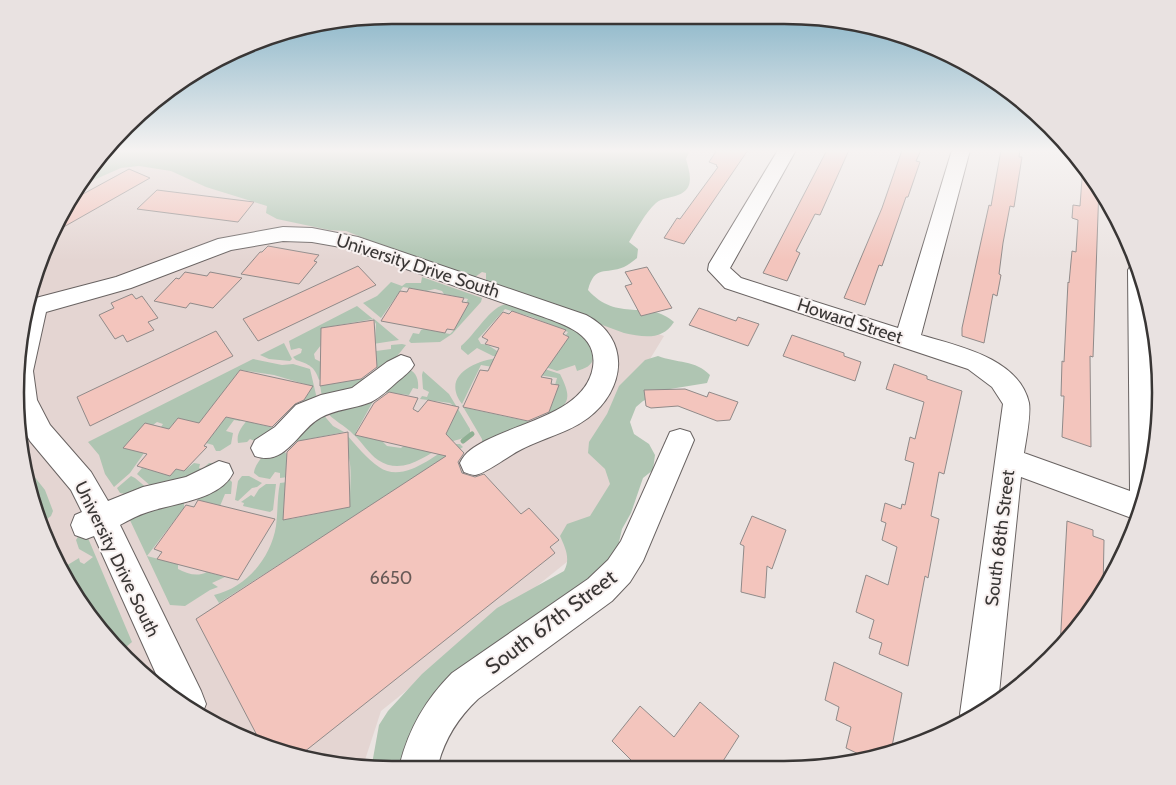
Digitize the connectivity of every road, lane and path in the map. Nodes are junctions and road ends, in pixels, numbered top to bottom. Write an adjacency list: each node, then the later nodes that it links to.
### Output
1 (765, 187): 5 (street, Howard Street)
2 (951, 187): 5 (street)
3 (1140, 296): 13 (street)
4 (34, 307): 12 (street, University Drive South)
5 (907, 340): 7 (street, Howard Street)
6 (401, 365): 10 (street)
7 (991, 370): 11 (street, South 68th Street)
8 (24, 401): 16 (street, University Drive South)
9 (680, 440): 19 (street, South 67th Street)
10 (265, 448)
11 (1009, 459): 15 (street); 18 (street, South 68th Street)
12 (474, 463)
13 (1143, 471)
14 (219, 473): 16 (street)
15 (1135, 506)
16 (93, 521): 17 (street, University Drive South)
17 (184, 696)
18 (979, 705)
19 (420, 761)

